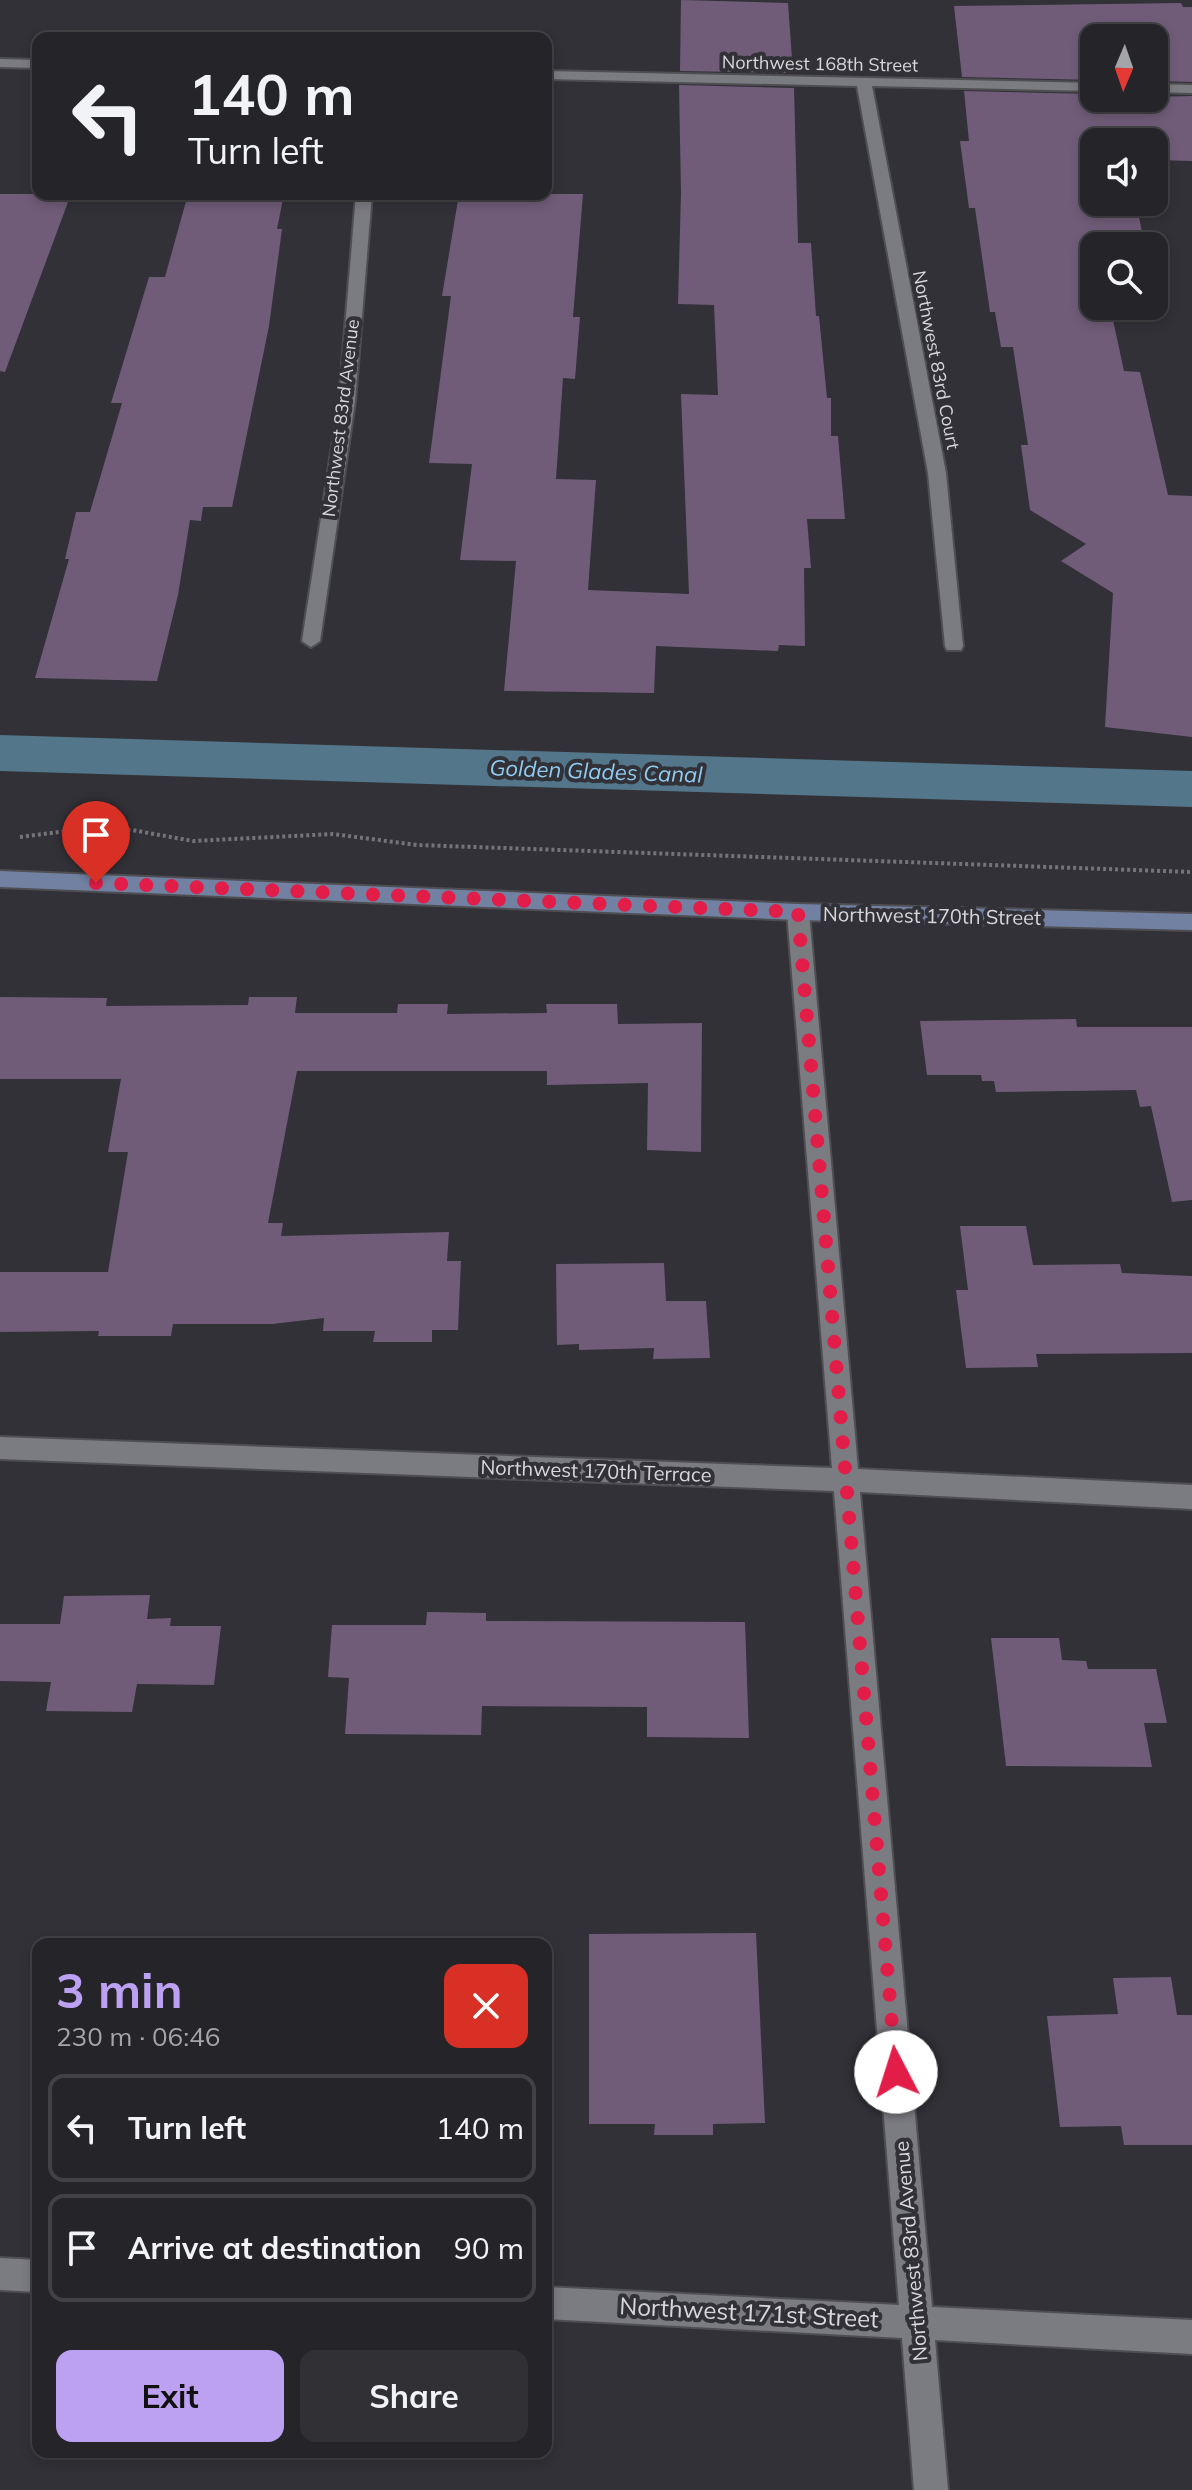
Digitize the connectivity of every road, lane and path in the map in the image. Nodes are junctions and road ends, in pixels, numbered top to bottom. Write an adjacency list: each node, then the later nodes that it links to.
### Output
1 (0, 63): 2 (street)
2 (32, 64)
3 (552, 75): 4 (street, Northwest 168th Street)
4 (864, 83): 5 (street, Northwest 168th Street); 10 (street, Northwest 83rd Court)
5 (1080, 87)
6 (1168, 88): 7 (street)
7 (1192, 89)
8 (364, 200): 9 (street, Northwest 83rd Avenue)
9 (311, 641)
10 (954, 646)
11 (10, 837): 12 (path)
12 (1192, 872)
13 (0, 879): 14 (street, Northwest 170th Street)
14 (798, 912): 15 (street, Northwest 170th Street); 17 (street, Northwest 83rd Avenue)
15 (1192, 922)
16 (0, 1448): 17 (street, Northwest 170th Terrace)
17 (848, 1480): 18 (street, Northwest 170th Terrace); 22 (street, Northwest 83rd Avenue)
18 (1192, 1497)
19 (0, 2274): 20 (street)
20 (32, 2276)
21 (552, 2303): 22 (street, Northwest 171st Street)
22 (916, 2322): 23 (street, Northwest 171st Street); 24 (street, Northwest 83rd Avenue)
23 (1192, 2337)
24 (931, 2490)

